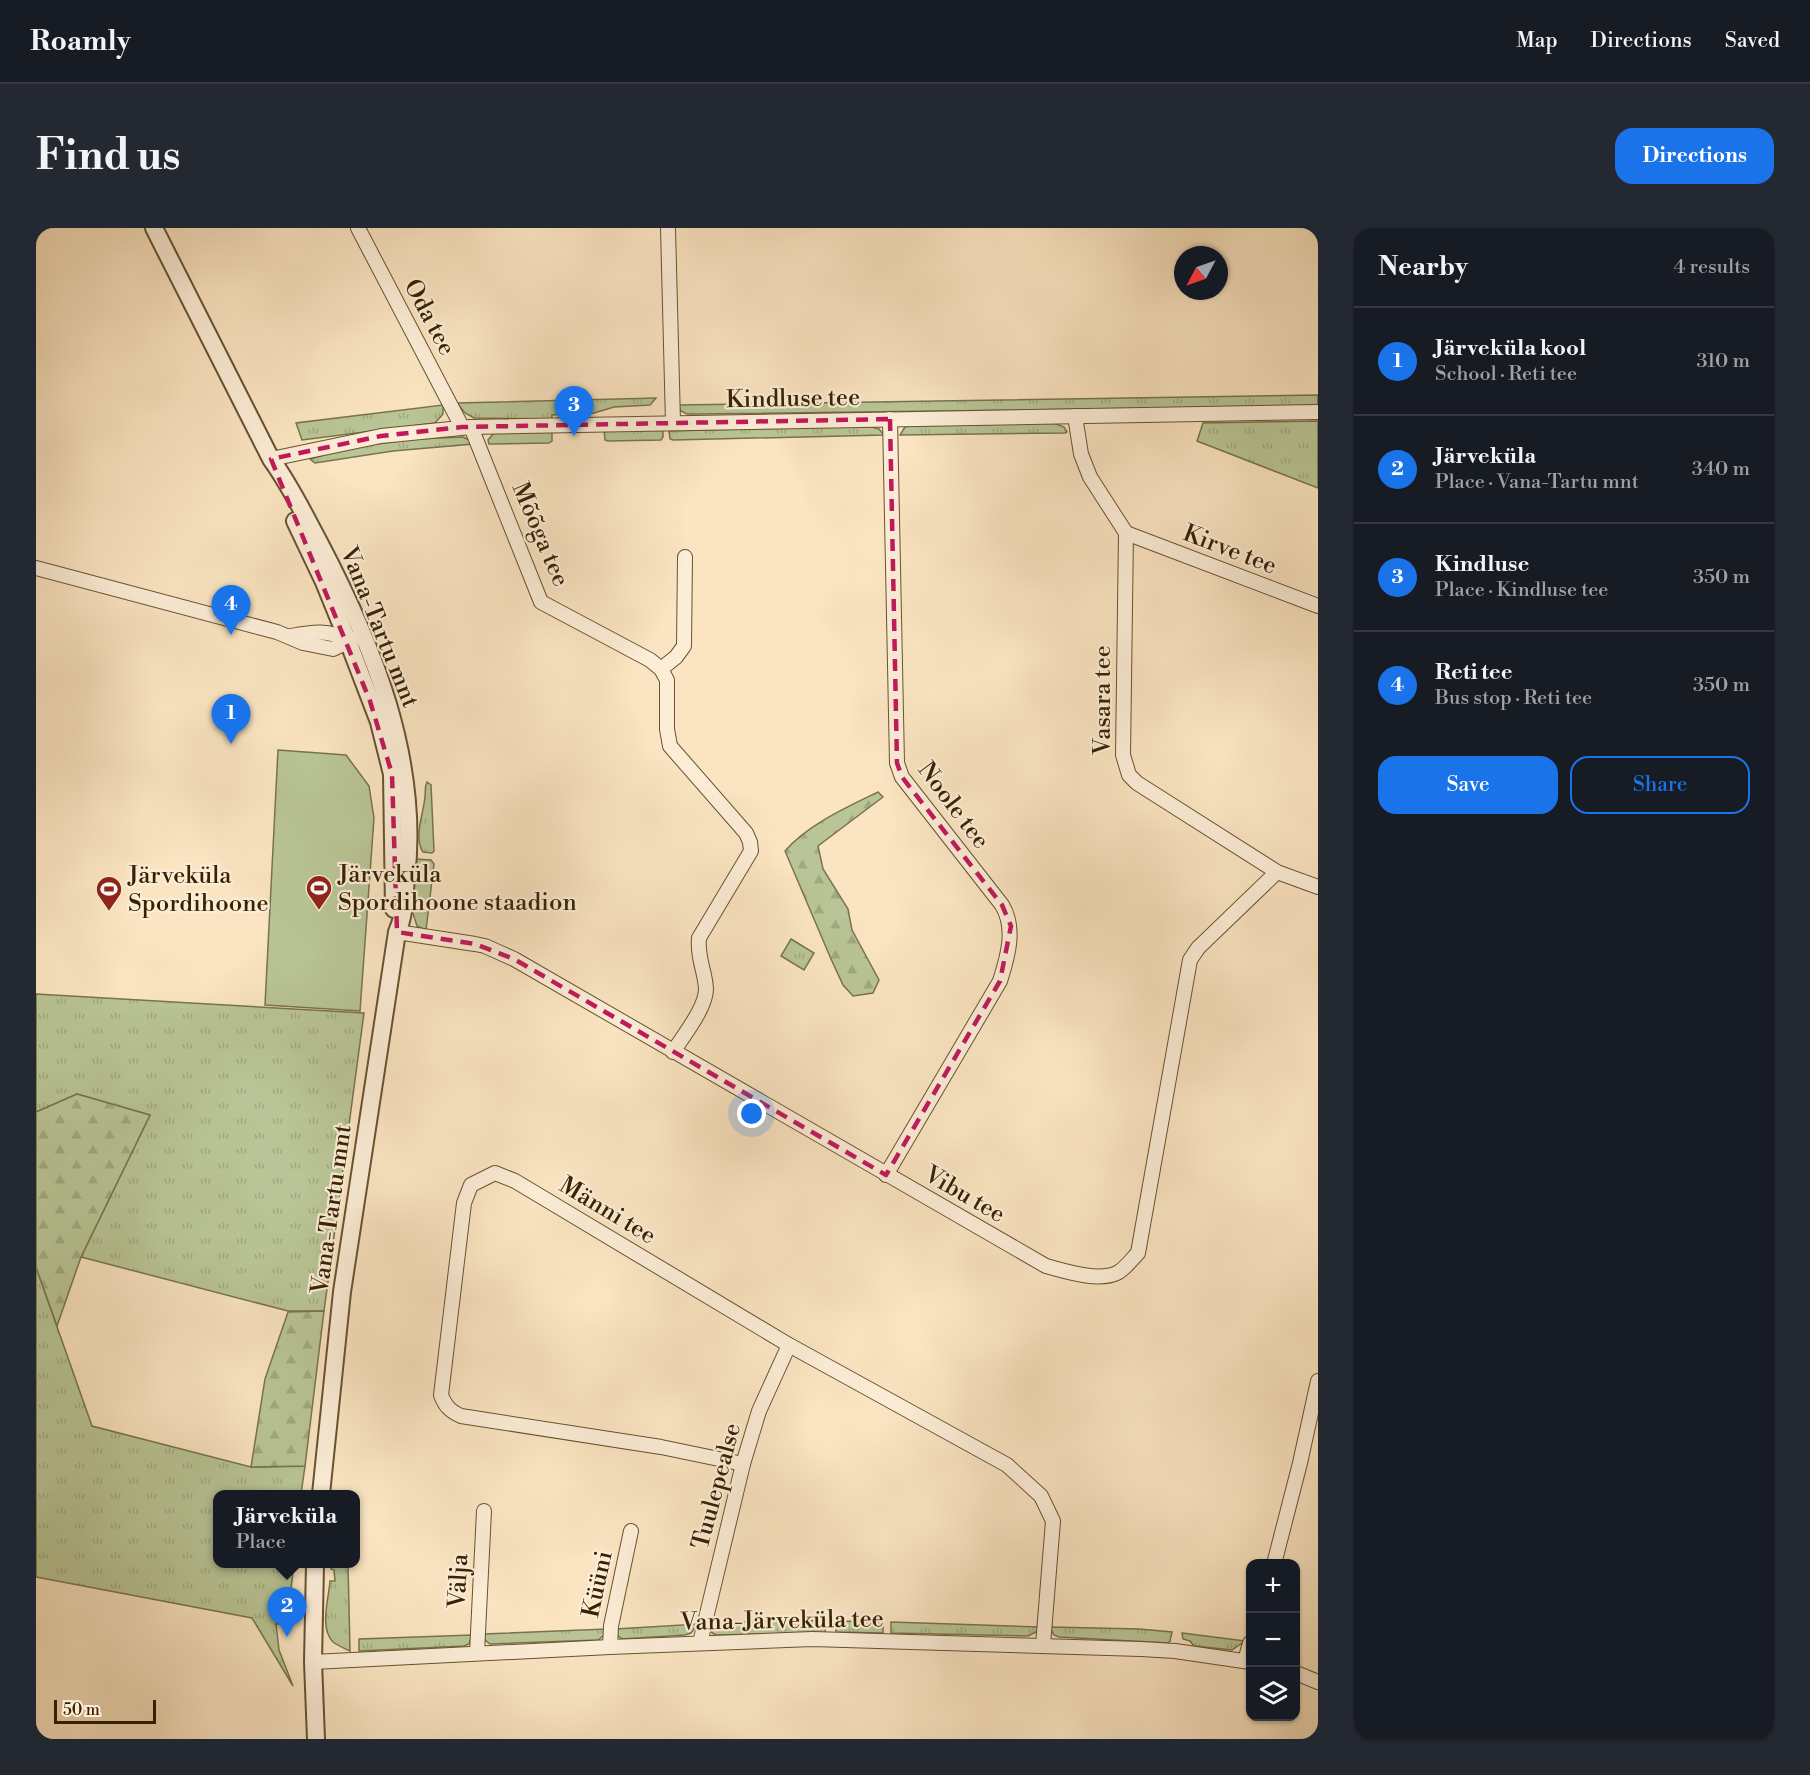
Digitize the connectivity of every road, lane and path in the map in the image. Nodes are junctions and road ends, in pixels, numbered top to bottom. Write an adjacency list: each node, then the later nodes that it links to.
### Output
1 (154, 228): 9 (street, Vana-Tartu mnt)
2 (358, 228): 8 (street, Oda tee)
3 (668, 228): 7 (street)
4 (1318, 412): 5 (street, Kindluse tee)
5 (1075, 416): 6 (street, Kindluse tee); 10 (street)
6 (890, 419): 7 (street, Kindluse tee); 20 (street, Noole tee)
7 (673, 423): 8 (street, Kindluse tee)
8 (466, 427): 9 (street, Kindluse tee); 15 (street, Mõõga tee)
9 (271, 459): 14 (street, Vana-Tartu mnt)
10 (1126, 533): 13 (street, Kirve tee); 16 (street, Vasara tee)
11 (685, 558): 15 (street)
12 (36, 568): 14 (street)
13 (1318, 606)
14 (356, 638): 18 (street, Vana-Tartu mnt)
15 (661, 669): 19 (street)
16 (1277, 872): 17 (street, Vasara tee); 20 (street, Vibu tee)
17 (1318, 887)
18 (397, 932): 19 (street, Vibu tee); 24 (street, Vana-Tartu mnt)
19 (674, 1052): 20 (street, Vibu tee)
20 (886, 1174)
21 (789, 1345): 23 (street, Tuulepealse); 23 (street, Männi tee); 30 (street, Männi tee)
22 (1318, 1381): 27 (street)
23 (743, 1464): 29 (street, Tuulepealse)
24 (321, 1490)
25 (484, 1511): 32 (street, Välja)
26 (631, 1531): 31 (street, Küüni)
27 (1275, 1559)
28 (315, 1568): 33 (street)
29 (700, 1643): 30 (street, Vana-Järveküla tee); 31 (street, Vana-Järveküla tee)
30 (1043, 1645): 34 (street, Vana-Järveküla tee)
31 (610, 1647): 32 (street, Vana-Järveküla tee)
32 (477, 1653): 33 (street, Vana-Järveküla tee)
33 (313, 1662): 37 (street)
34 (1246, 1662)
35 (1300, 1675): 36 (street)
36 (1318, 1682)
37 (316, 1739)

